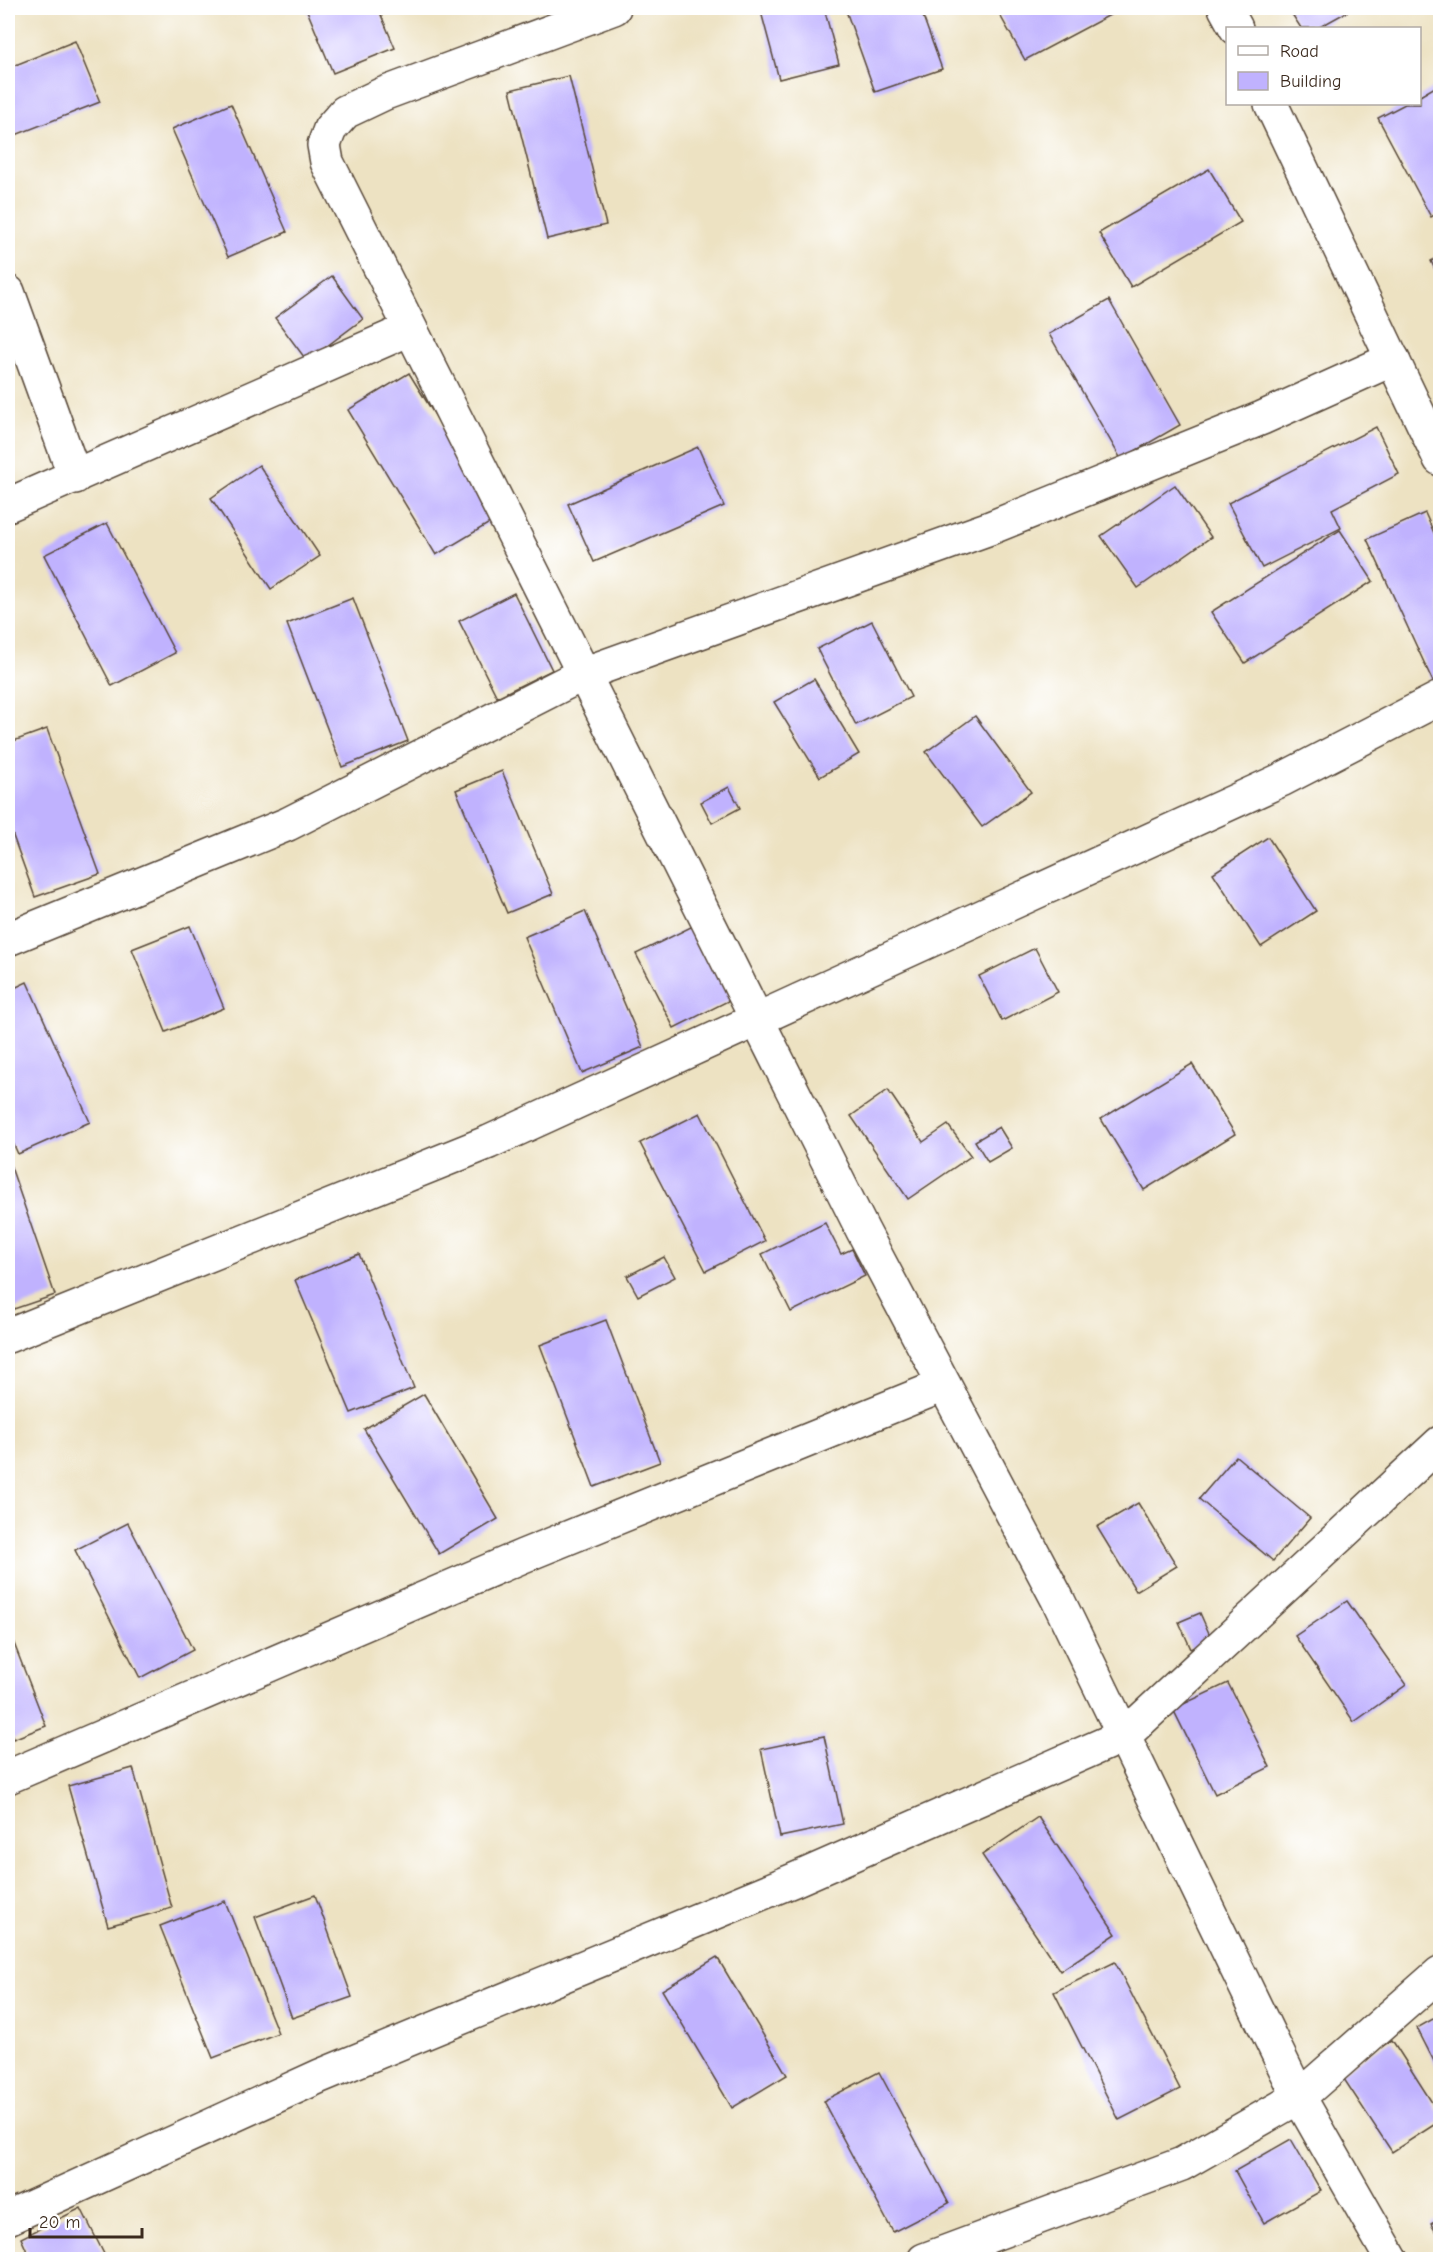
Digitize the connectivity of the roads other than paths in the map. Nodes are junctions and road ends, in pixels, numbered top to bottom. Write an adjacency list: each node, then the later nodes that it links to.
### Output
1 (614, 8): 6 (street)
2 (1226, 8): 3 (street)
3 (1236, 27)
4 (1271, 105): 7 (street)
5 (8, 292): 9 (street)
6 (410, 329): 9 (street); 11 (street)
7 (1393, 359): 8 (street); 11 (street)
8 (1440, 459)
9 (75, 477): 10 (street)
10 (8, 506)
11 (583, 674): 13 (street); 14 (street)
12 (1440, 698): 14 (street)
13 (8, 939)
14 (756, 1020): 15 (street); 16 (street)
15 (8, 1336)
16 (944, 1385): 18 (street); 19 (street)
17 (1440, 1443): 18 (street)
18 (1125, 1735): 21 (street); 22 (street)
19 (8, 1778)
20 (1440, 1973): 21 (street)
21 (1299, 2097): 23 (street); 24 (street)
22 (8, 2218)
23 (924, 2259)
24 (1392, 2259)

